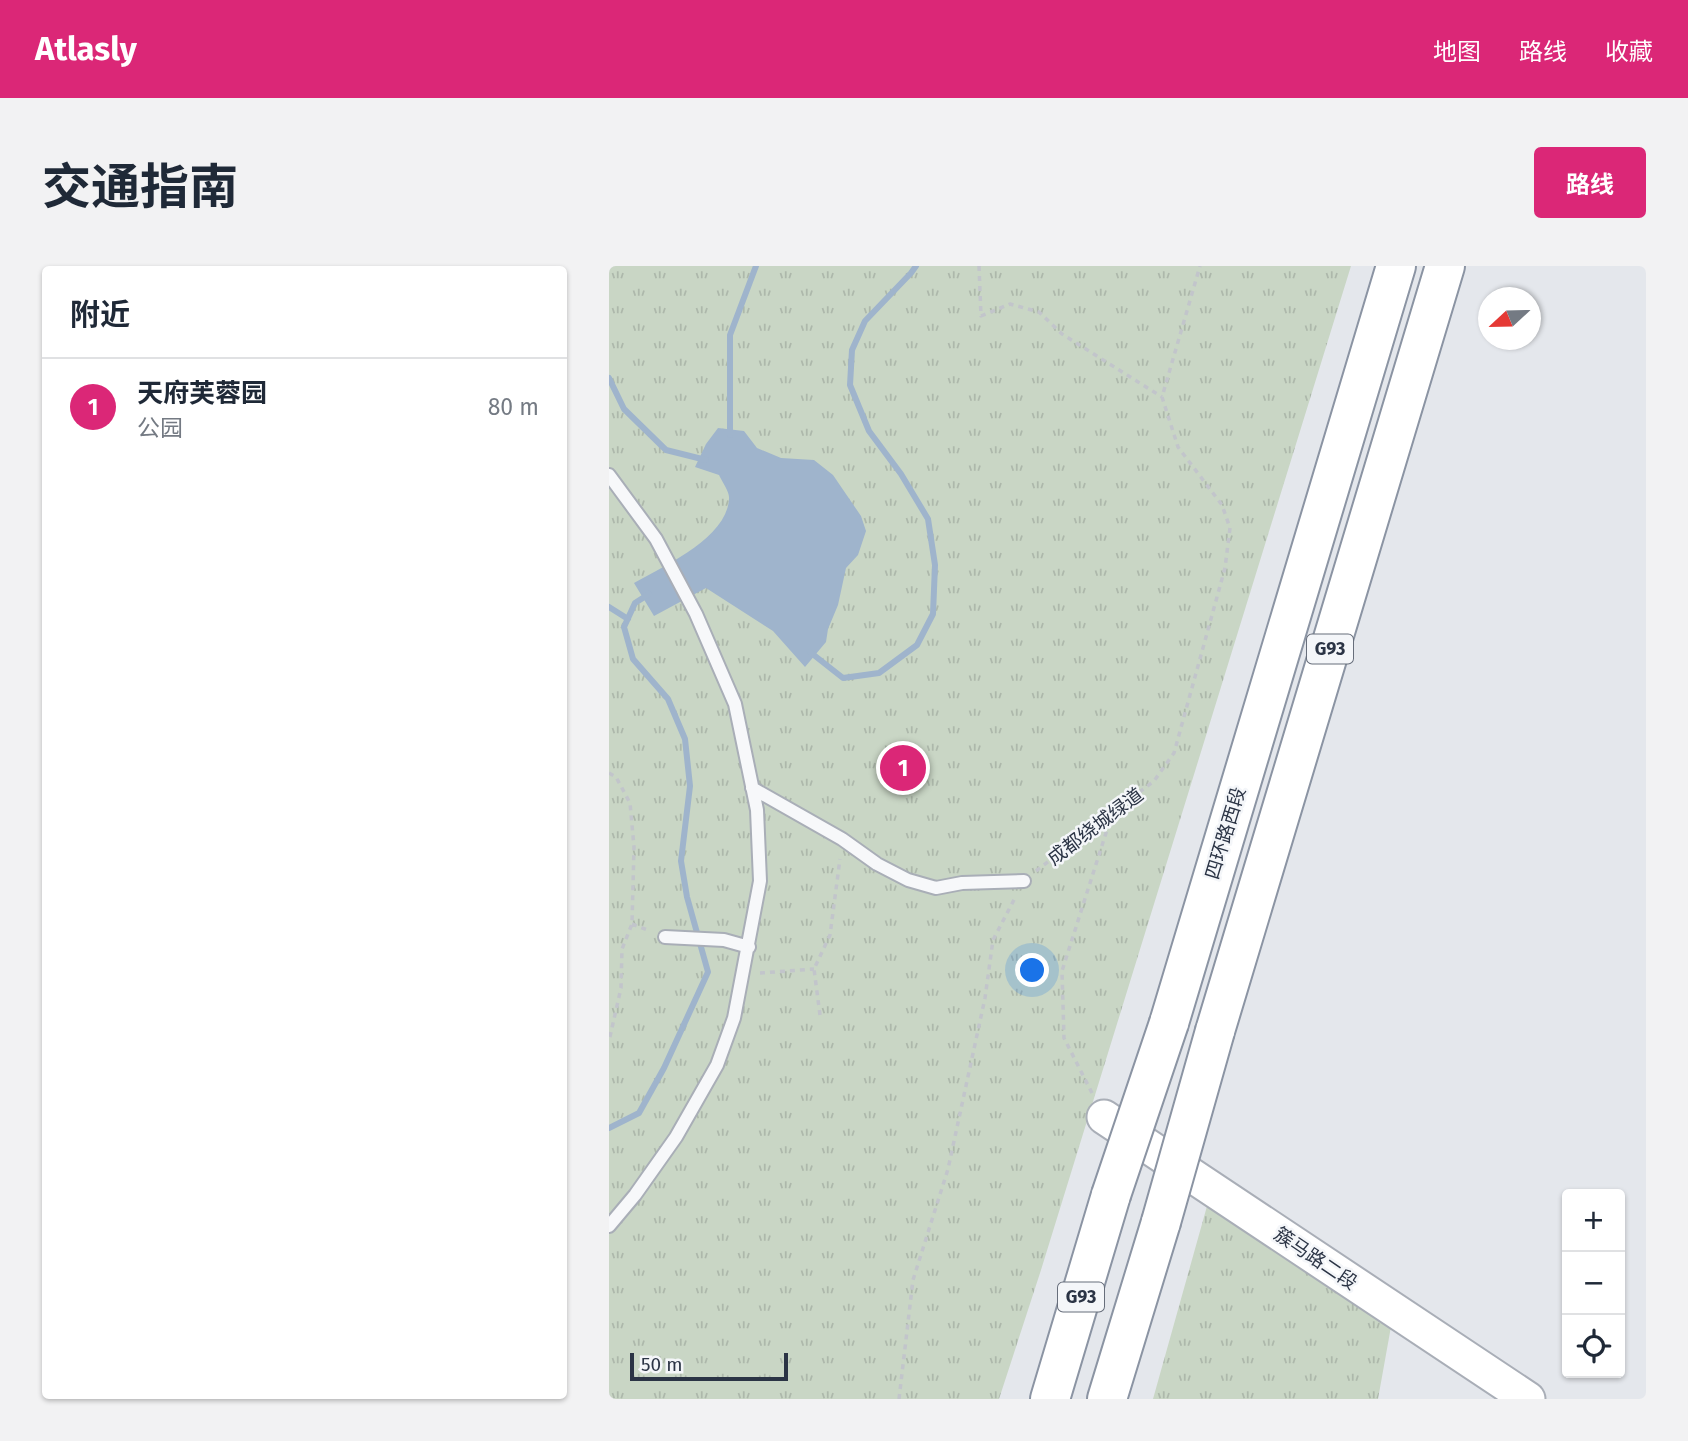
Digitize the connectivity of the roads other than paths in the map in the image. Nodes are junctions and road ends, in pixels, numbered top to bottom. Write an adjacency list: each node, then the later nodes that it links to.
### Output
1 (1396, 266): 10 (highway, 四环路西段 / G93, bridge)
2 (1445, 266): 11 (highway, G93, bridge)
3 (609, 475): 4 (lane)
4 (752, 788): 5 (lane); 7 (lane)
5 (1024, 881)
6 (665, 937): 7 (lane)
7 (749, 947): 9 (lane)
8 (1104, 1117): 12 (main road, 簇马路二段)
9 (609, 1226)
10 (1050, 1399)
11 (1107, 1399)
12 (1528, 1399)

